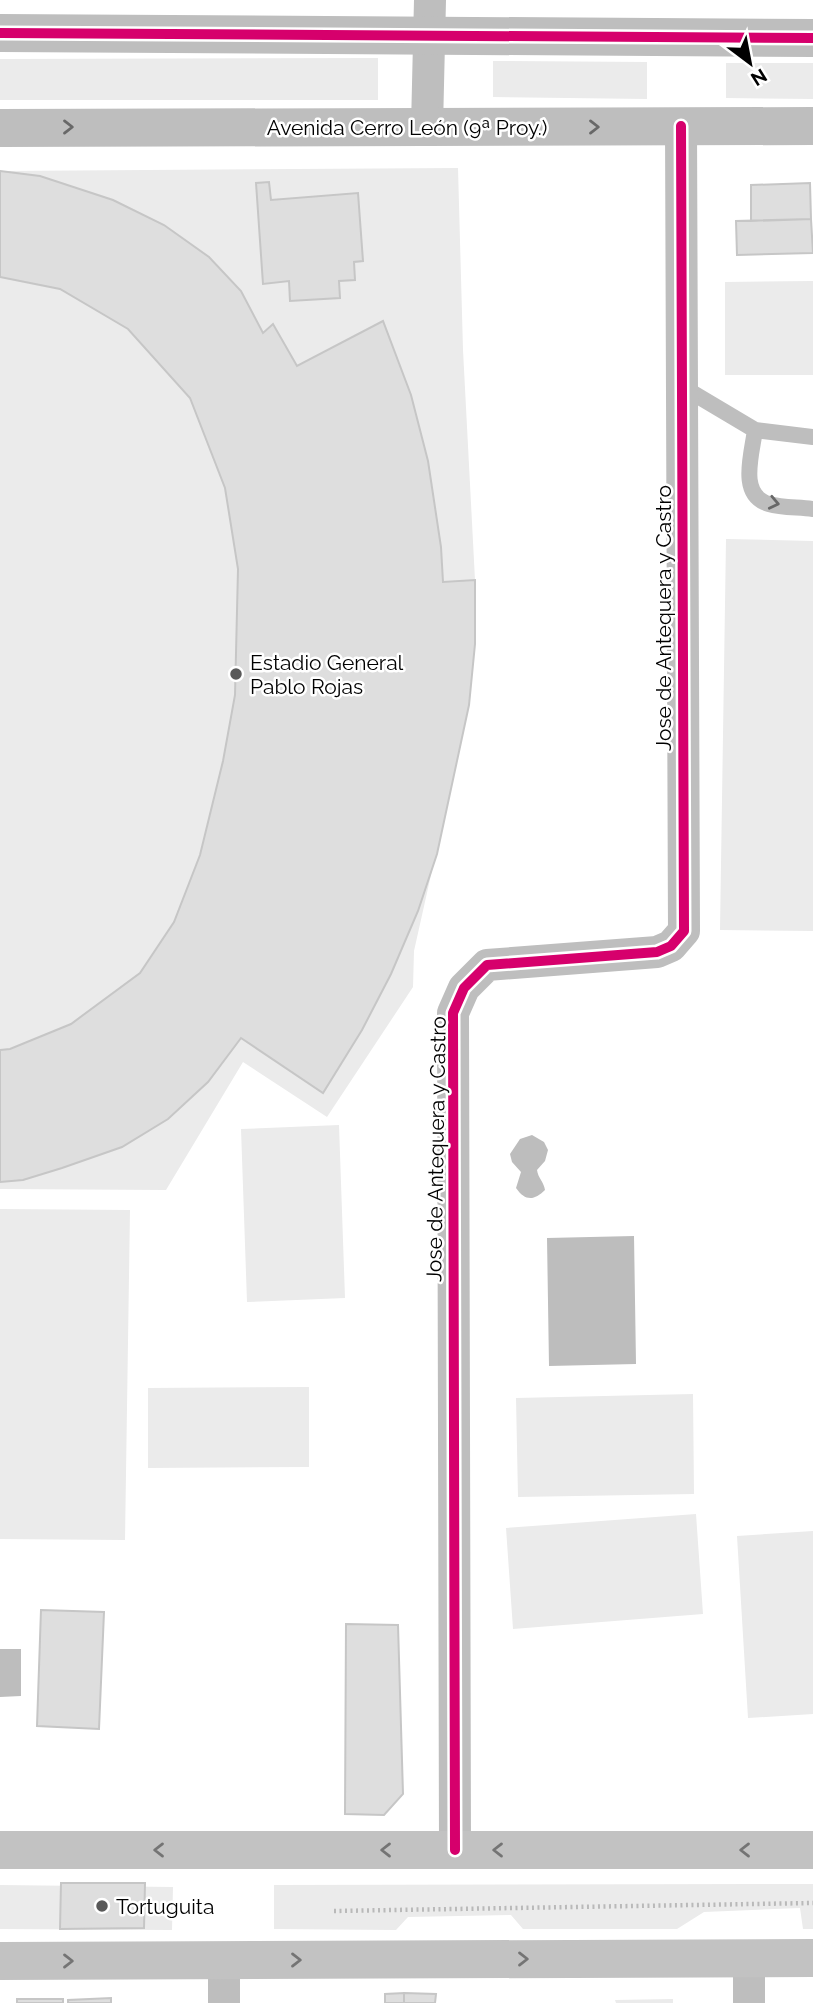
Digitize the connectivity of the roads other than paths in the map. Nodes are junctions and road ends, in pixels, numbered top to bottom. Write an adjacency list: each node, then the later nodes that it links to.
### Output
1 (430, 18): 2 (street); 3 (street); 6 (street)
2 (0, 33)
3 (813, 38)
4 (681, 126): 5 (street, Avenida Cerro León (9ª Proy.)); 6 (street, Avenida Cerro León (9ª Proy.), one-way to 4); 8 (street, Jose de Antequera y Castro)
5 (813, 126)
6 (427, 127): 7 (street, Avenida Cerro León (9ª Proy.), one-way to 6)
7 (0, 128)
8 (681, 386): 9 (lane); 13 (street, Jose de Antequera y Castro)
9 (755, 430): 10 (lane); 11 (lane, one-way to 11)
10 (813, 437)
11 (813, 509)
12 (0, 1850): 13 (main road, one-way to 12)
13 (455, 1850): 14 (main road, one-way to 13)
14 (813, 1850)
15 (749, 1958): 16 (main road); 17 (main road, one-way to 15); 20 (street)
16 (813, 1958)
17 (224, 1960): 18 (main road, one-way to 17); 19 (street)
18 (0, 1961)
19 (224, 2003)
20 (749, 2003)

